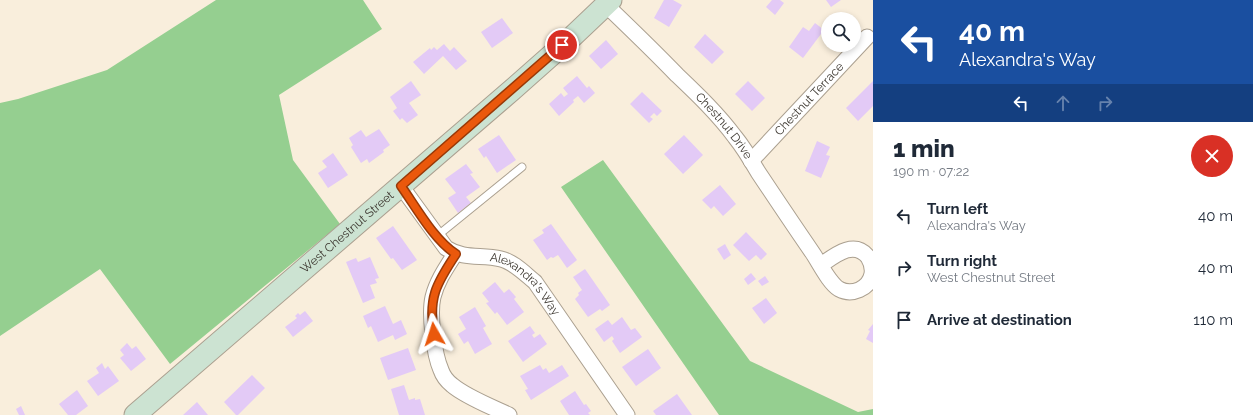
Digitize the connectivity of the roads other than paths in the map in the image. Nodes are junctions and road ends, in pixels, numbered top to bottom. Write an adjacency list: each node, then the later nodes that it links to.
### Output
1 (609, 2): 3 (street, Chestnut Drive); 5 (main road, West Chestnut Street)
2 (867, 37): 3 (street, Chestnut Terrace)
3 (751, 161): 8 (street, Chestnut Drive)
4 (522, 166): 6 (lane)
5 (401, 186): 6 (street); 9 (main road, West Chestnut Street)
6 (437, 236): 7 (street)
7 (456, 254): 10 (street); 11 (street, Alexandra's Way)
8 (821, 265)
9 (135, 415)
10 (509, 415)
11 (627, 415)

